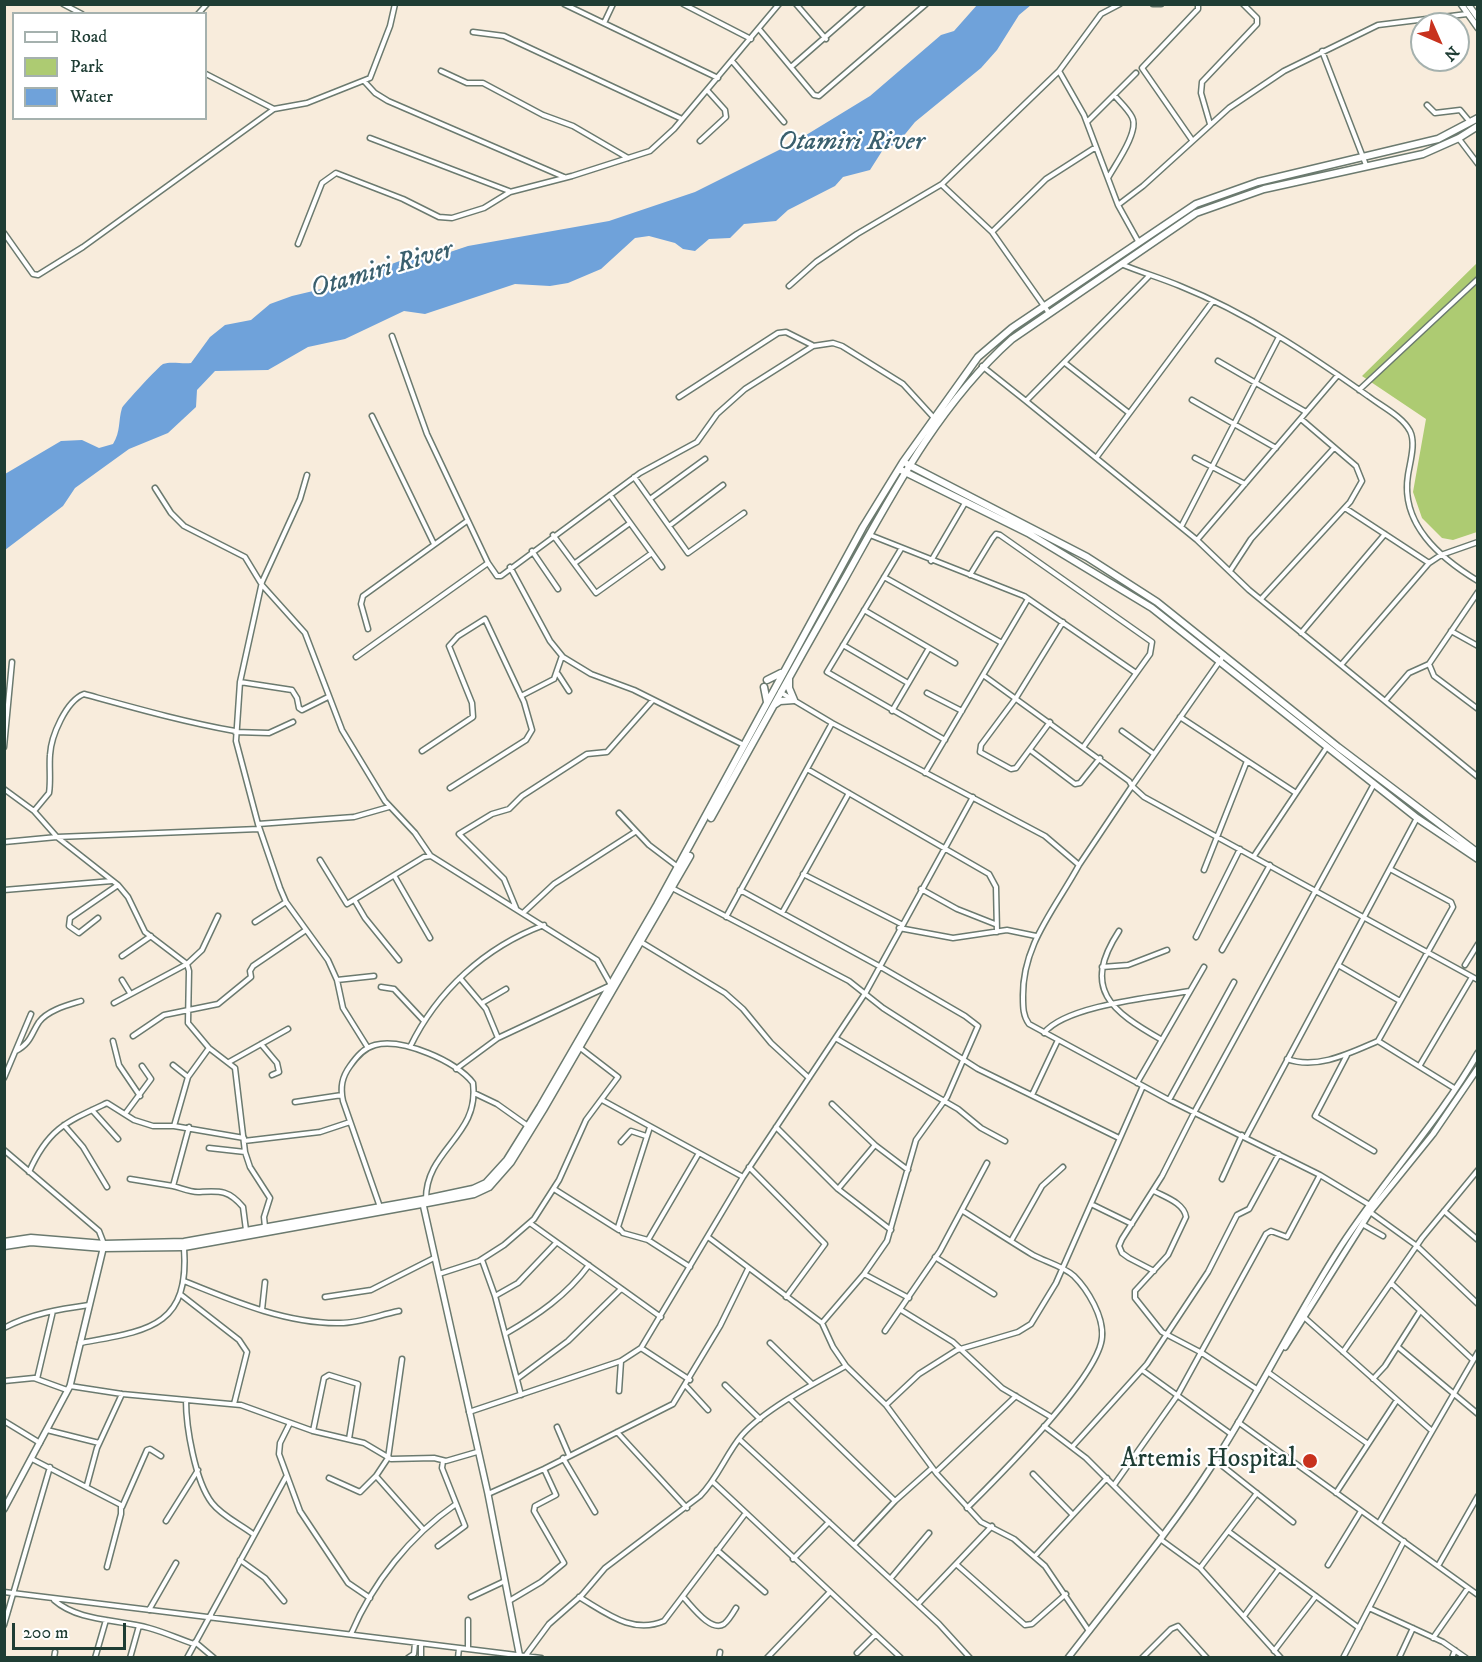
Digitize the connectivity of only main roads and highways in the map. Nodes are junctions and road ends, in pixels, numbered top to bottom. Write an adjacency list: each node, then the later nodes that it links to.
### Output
1 (1461, 4): 4 (main road)
2 (1468, 4): 3 (main road)
3 (1477, 18)
4 (1478, 28)
5 (1478, 118): 6 (main road)
6 (1474, 124): 7 (main road); 7 (main road)
7 (1365, 161): 8 (main road); 8 (main road)
8 (935, 419): 9 (main road)
9 (906, 463): 10 (main road); 11 (main road)
10 (902, 470): 11 (main road); 12 (main road); 13 (main road)
11 (1222, 657): 15 (main road); 15 (main road)
12 (784, 671): 14 (main road); 14 (main road)
13 (789, 678): 14 (main road); 14 (main road)
14 (771, 704): 16 (main road); 16 (main road)
15 (1365, 773): 17 (main road); 18 (main road)
16 (701, 832): 19 (main road); 19 (main road)
17 (1478, 853)
18 (1478, 859)
19 (649, 924): 20 (main road); 20 (main road)
20 (577, 1046): 23 (main road)
21 (1478, 1053): 24 (main road)
22 (1478, 1068): 25 (main road)
23 (542, 1108): 26 (main road); 26 (main road)
24 (1395, 1169): 25 (main road); 29 (main road)
25 (1401, 1173): 30 (main road)
26 (424, 1201): 28 (main road); 28 (main road); 33 (main road)
27 (4, 1244): 28 (main road)
28 (104, 1246): 32 (main road)
29 (1310, 1294): 30 (main road); 31 (main road)
30 (1317, 1297): 31 (main road)
31 (1275, 1360): 34 (main road)
32 (4, 1509)
33 (522, 1655)
34 (1068, 1658)

